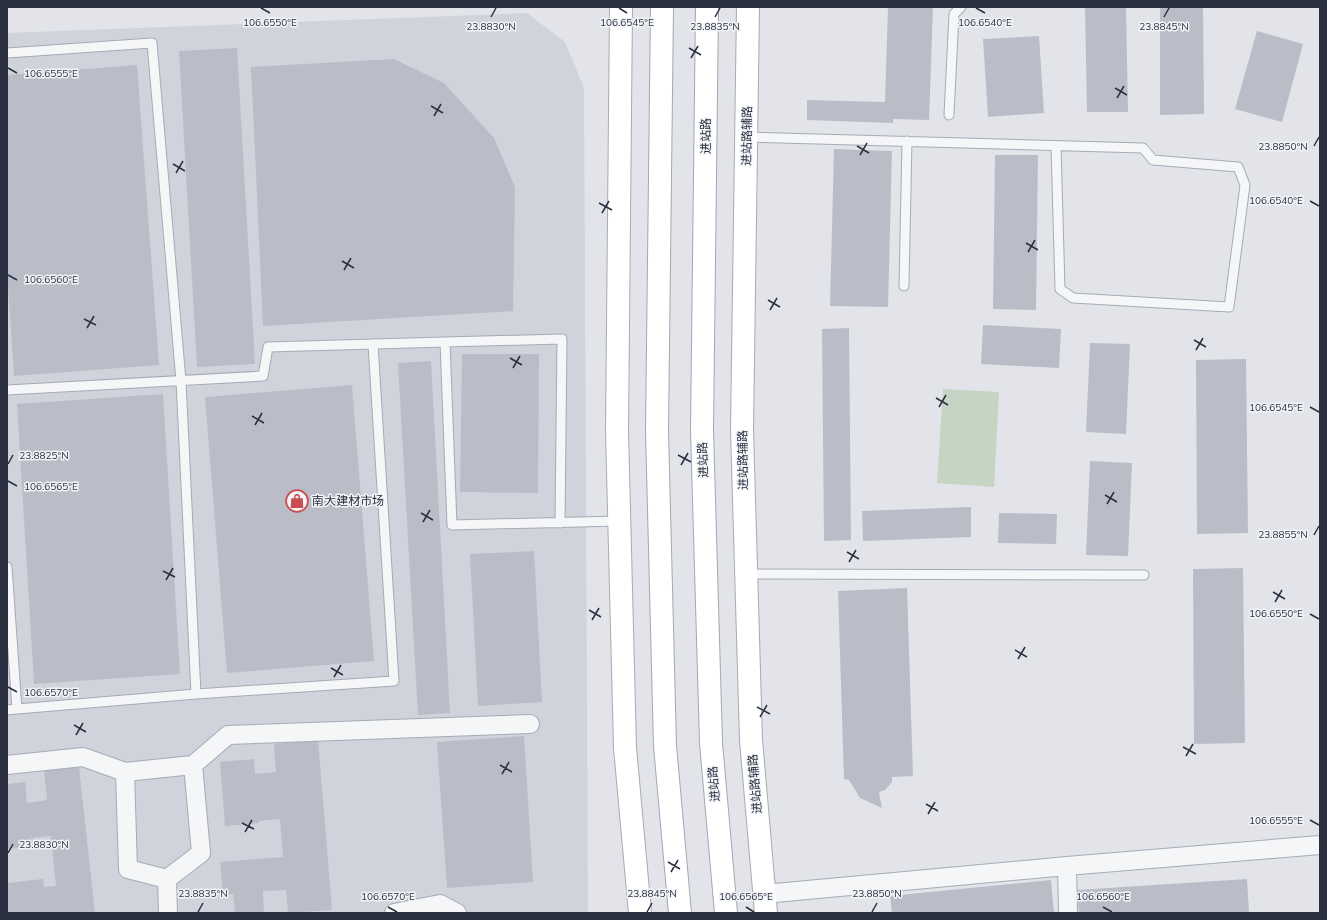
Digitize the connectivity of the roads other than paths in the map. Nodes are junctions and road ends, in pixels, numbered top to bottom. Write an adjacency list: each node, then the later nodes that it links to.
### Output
1 (621, 7): 16 (main road)
2 (662, 7): 36 (main road)
3 (707, 7): 37 (main road, 进站路)
4 (748, 7): 8 (main road, 进站路辅路)
5 (961, 7): 7 (lane)
6 (7, 53): 14 (lane)
7 (949, 115)
8 (747, 137): 9 (lane); 19 (main road, 进站路辅路)
9 (907, 141): 10 (lane); 11 (lane)
10 (1056, 146): 10 (lane)
11 (904, 286)
12 (445, 342): 13 (lane); 17 (lane); 17 (lane)
13 (373, 344): 14 (lane); 21 (lane)
14 (181, 381): 15 (lane); 21 (lane)
15 (7, 390)
16 (619, 521): 17 (lane); 35 (main road)
17 (560, 523)
18 (7, 568): 22 (lane)
19 (746, 574): 20 (lane); 31 (main road, 进站路辅路)
20 (1144, 575)
21 (196, 694): 22 (lane)
22 (17, 709): 23 (lane)
23 (7, 710)
24 (530, 724): 26 (street)
25 (7, 765): 27 (street)
26 (193, 765): 27 (street); 30 (street)
27 (124, 772): 30 (street)
28 (1320, 845): 29 (street)
29 (1067, 866): 31 (street); 38 (street)
30 (167, 879): 32 (street)
31 (765, 904)
32 (168, 913)
33 (394, 913): 34 (street)
34 (456, 913)
35 (640, 913)
36 (680, 913)
37 (726, 913)
38 (1068, 913)

